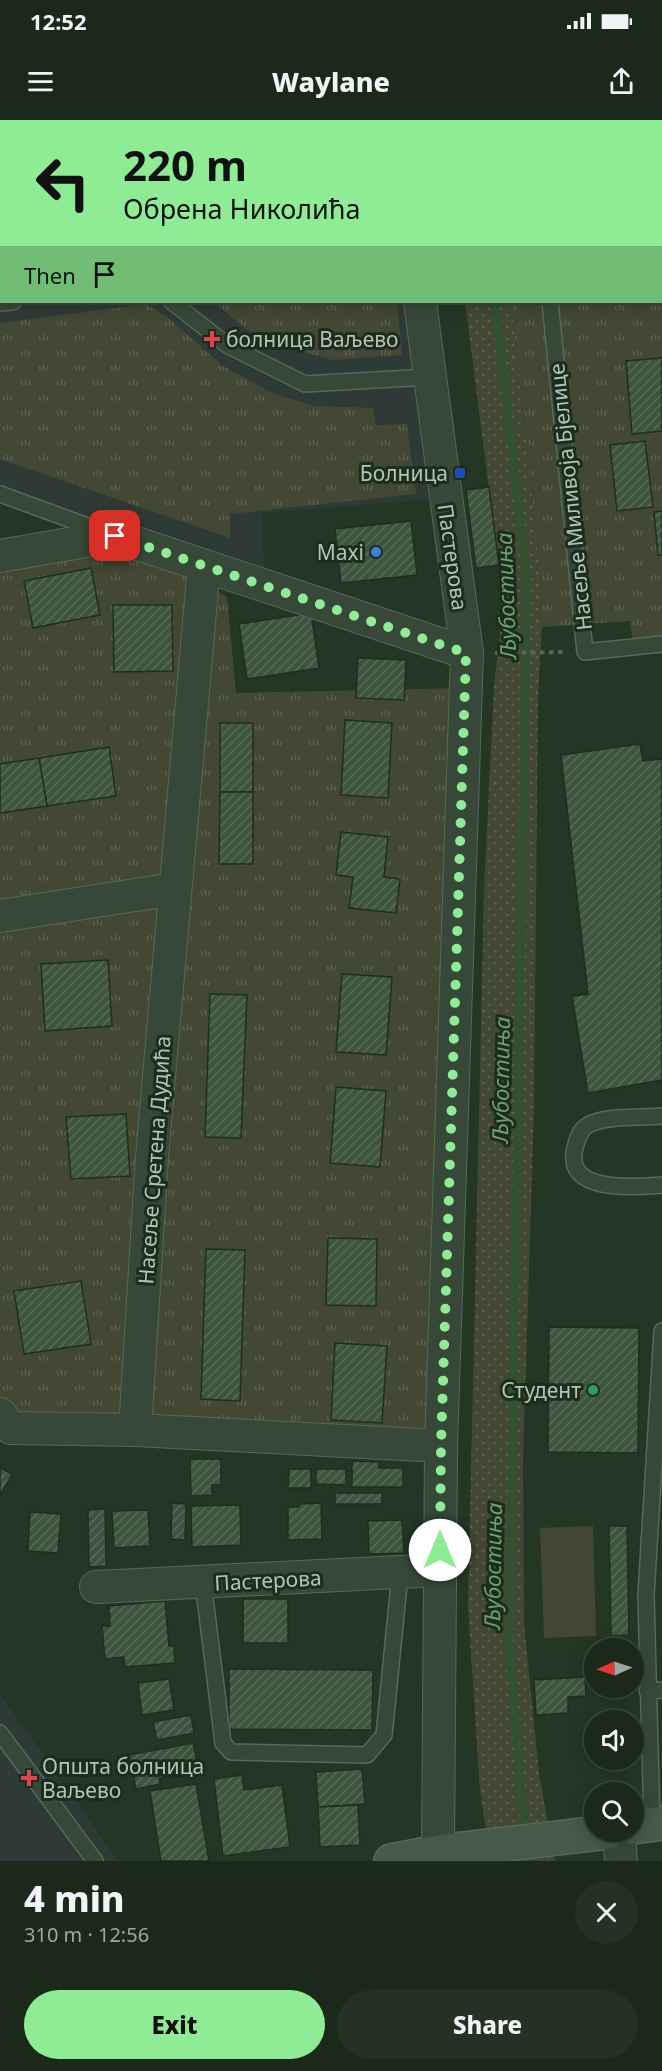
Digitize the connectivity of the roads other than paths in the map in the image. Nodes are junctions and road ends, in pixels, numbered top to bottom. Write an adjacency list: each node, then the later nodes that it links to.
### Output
1 (173, 303): 4 (lane)
2 (420, 303): 4 (street, Пастерова)
3 (550, 303): 9 (lane, Насеље Миливоја Бјелице)
4 (428, 377): 10 (street, Пастерова)
5 (0, 494): 6 (lane)
6 (115, 536): 7 (street); 8 (street)
7 (0, 556)
8 (204, 566): 10 (street); 11 (street, Насеље Сретена Дудића)
9 (662, 644)
10 (477, 653): 18 (street, Пастерова)
11 (174, 890): 12 (street); 17 (street, Насеље Сретена Дудића)
12 (0, 916)
13 (662, 1116): 14 (lane)
14 (662, 1185)
15 (662, 1331): 23 (lane)
16 (0, 1414): 17 (street)
17 (135, 1430): 18 (street)
18 (441, 1446): 19 (street, Пастерова)
19 (440, 1570): 20 (street, Пастерова); 28 (street, Пастерова)
20 (400, 1574): 21 (street, Пастерова); 21 (lane)
21 (203, 1582): 22 (street, Пастерова)
22 (96, 1587)
23 (654, 1690): 25 (lane)
24 (0, 1733): 29 (lane)
25 (649, 1825)
26 (584, 1835): 28 (street)
27 (620, 1842): 31 (street)
28 (438, 1852): 30 (street)
29 (95, 1861)
30 (391, 1861)
31 (621, 1861)

